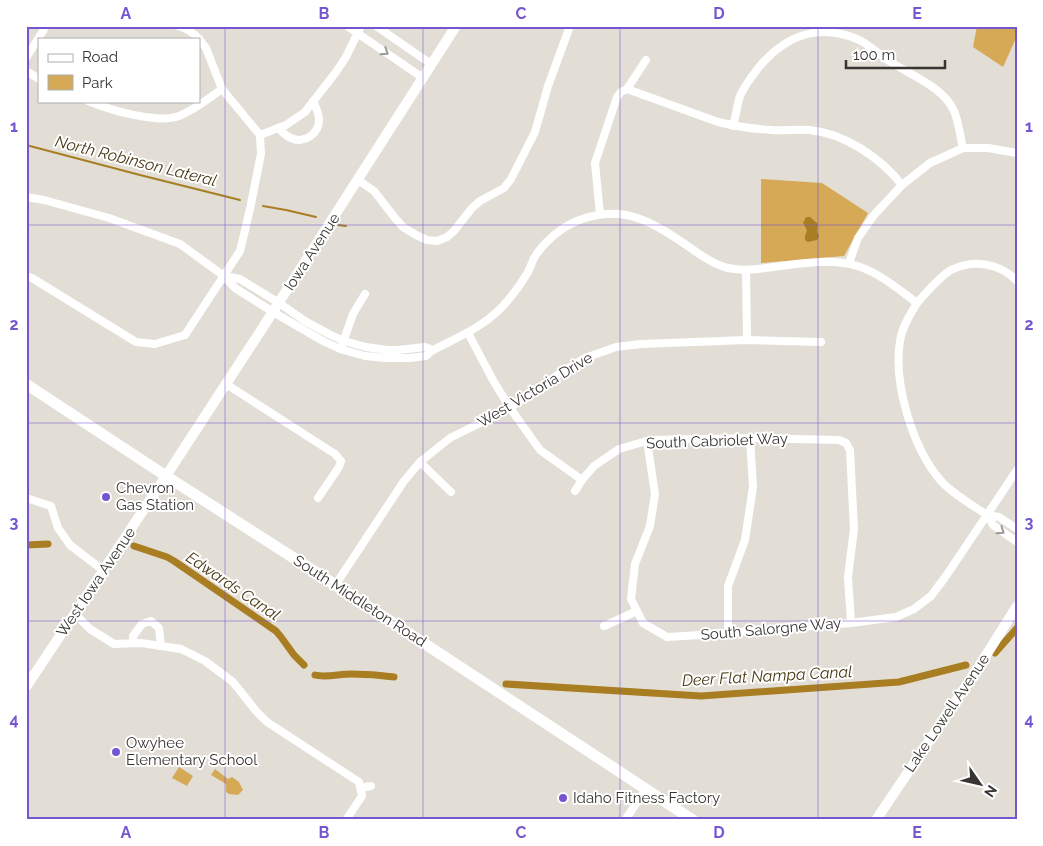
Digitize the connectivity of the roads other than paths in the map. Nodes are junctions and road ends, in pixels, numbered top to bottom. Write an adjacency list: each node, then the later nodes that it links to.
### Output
1 (46, 26): 9 (street)
2 (178, 26): 10 (street)
3 (347, 26): 8 (street)
4 (361, 26): 8 (street)
5 (376, 26): 15 (street)
6 (456, 26): 15 (street, Iowa Avenue)
7 (570, 26): 28 (street)
8 (358, 34): 18 (street, one-way to 18); 21 (street)
9 (38, 38)
10 (198, 38)
11 (38, 39): 13 (street)
12 (200, 40): 20 (street)
13 (26, 58)
14 (646, 60): 19 (street)
15 (431, 64): 18 (street, Iowa Avenue)
16 (26, 71): 17 (street)
17 (38, 78)
18 (423, 78): 28 (street, Iowa Avenue)
19 (627, 89): 23 (street); 31 (street)
20 (222, 90): 22 (street); 25 (street)
21 (313, 101): 24 (street); 24 (street)
22 (91, 102)
23 (733, 126): 26 (street); 29 (street)
24 (279, 128): 25 (street)
25 (260, 135): 35 (street)
26 (963, 148): 27 (street); 29 (street)
27 (1016, 152)
28 (358, 180): 38 (street, Iowa Avenue)
29 (902, 185): 32 (street)
30 (26, 197): 35 (street)
31 (600, 214): 33 (street); 41 (street)
32 (849, 263): 33 (street); 39 (street)
33 (746, 271): 43 (street)
34 (26, 276): 35 (street)
35 (224, 276): 38 (street); 40 (street)
36 (1017, 281): 39 (street)
37 (365, 294): 42 (street)
38 (279, 303): 40 (street, Iowa Avenue); 42 (street)
39 (917, 303): 60 (street)
40 (273, 312): 45 (street); 48 (street, Iowa Avenue)
41 (468, 333): 46 (street); 49 (street)
42 (344, 340): 45 (street); 46 (street)
43 (748, 340): 44 (street, West Victoria Drive); 49 (street, West Victoria Drive)
44 (821, 342)
45 (340, 349): 46 (street)
46 (386, 354)
47 (26, 384): 54 (main road, South Middleton Road)
48 (226, 384): 54 (street, Iowa Avenue); 59 (street)
49 (510, 408): 52 (street, West Victoria Drive); 55 (street)
50 (750, 438): 51 (street, South Cabriolet Way); 68 (street, South Cabriolet Way); 70 (street)
51 (648, 441): 55 (street, South Cabriolet Way); 66 (street)
52 (420, 462): 57 (street); 64 (street, West Victoria Drive)
53 (1017, 470): 60 (street)
54 (166, 476): 63 (street, West Iowa Avenue); 64 (main road, South Middleton Road)
55 (582, 480): 56 (street, South Cabriolet Way)
56 (575, 491)
57 (451, 492)
58 (26, 498): 63 (street)
59 (318, 498)
60 (987, 515): 61 (street); 62 (street, one-way to 62); 68 (street, South Salorgne Way)
61 (1017, 529)
62 (1017, 542)
63 (104, 571): 67 (street, West Iowa Avenue)
64 (336, 584): 76 (main road, South Middleton Road)
65 (1017, 606): 80 (street, Lake Lowell Avenue)
66 (637, 611): 69 (street); 70 (street, South Salorgne Way)
67 (75, 614): 71 (street); 73 (street, West Iowa Avenue)
68 (851, 623): 70 (street, South Salorgne Way)
69 (604, 626)
70 (728, 633)
71 (133, 643): 72 (street); 72 (street)
72 (161, 646): 75 (street)
73 (26, 687)
74 (371, 786): 75 (street)
75 (361, 788): 77 (street)
76 (646, 789): 78 (street); 79 (main road, South Middleton Road)
77 (346, 820)
78 (625, 820)
79 (693, 820)
80 (876, 820)

